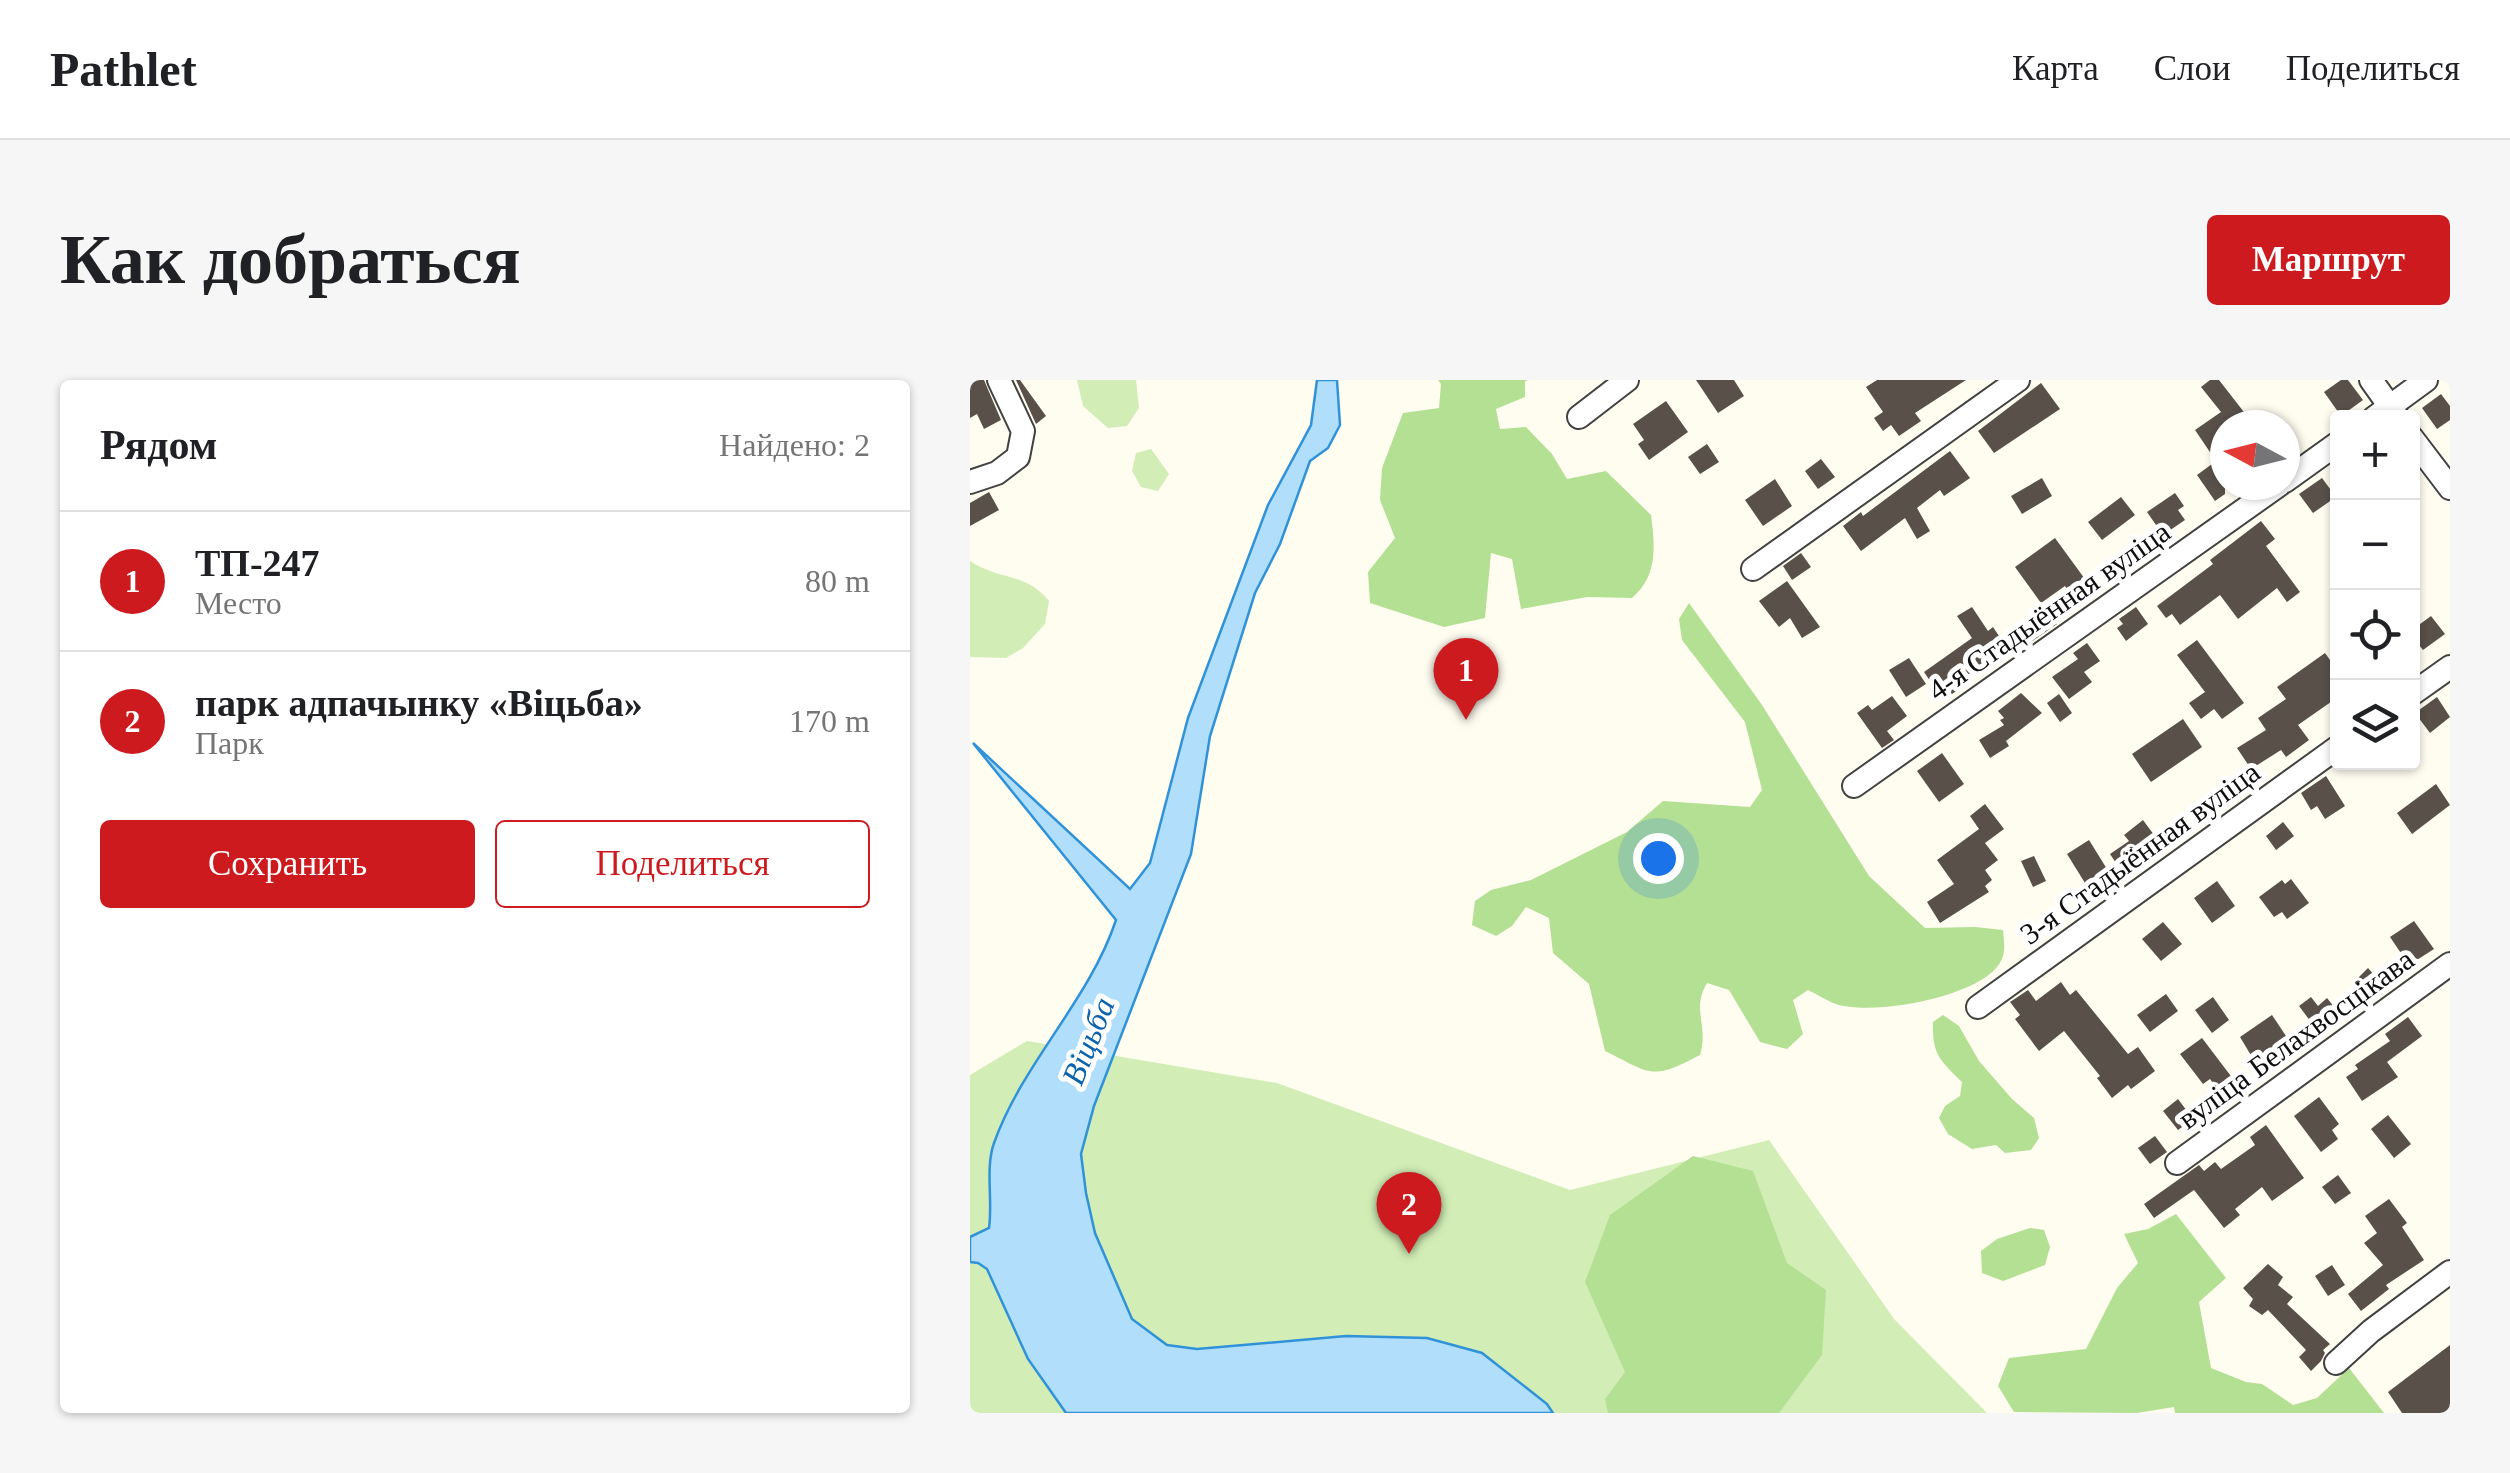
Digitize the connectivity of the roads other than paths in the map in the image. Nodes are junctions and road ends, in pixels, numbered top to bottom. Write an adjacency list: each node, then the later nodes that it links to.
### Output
1 (999, 380): 12 (street)
2 (1627, 380): 8 (street)
3 (2018, 380): 15 (street)
4 (2371, 380): 6 (street)
5 (2426, 380): 7 (street)
6 (2385, 410)
7 (2392, 410)
8 (1579, 417)
9 (2330, 449): 11 (street)
10 (2420, 449): 13 (street)
11 (2300, 470)
12 (970, 482)
13 (2450, 488)
14 (2258, 500): 19 (street, 4-я Стадыённая вуліца)
15 (1753, 569)
16 (2450, 668): 17 (street)
17 (2420, 689)
18 (2330, 754): 21 (street, 3-я Стадыённая вуліца)
19 (1854, 786)
20 (2450, 964): 22 (street, вуліца Белахвосцікава)
21 (1978, 1008)
22 (2177, 1163)
23 (2450, 1272): 24 (street)
24 (2336, 1363)

